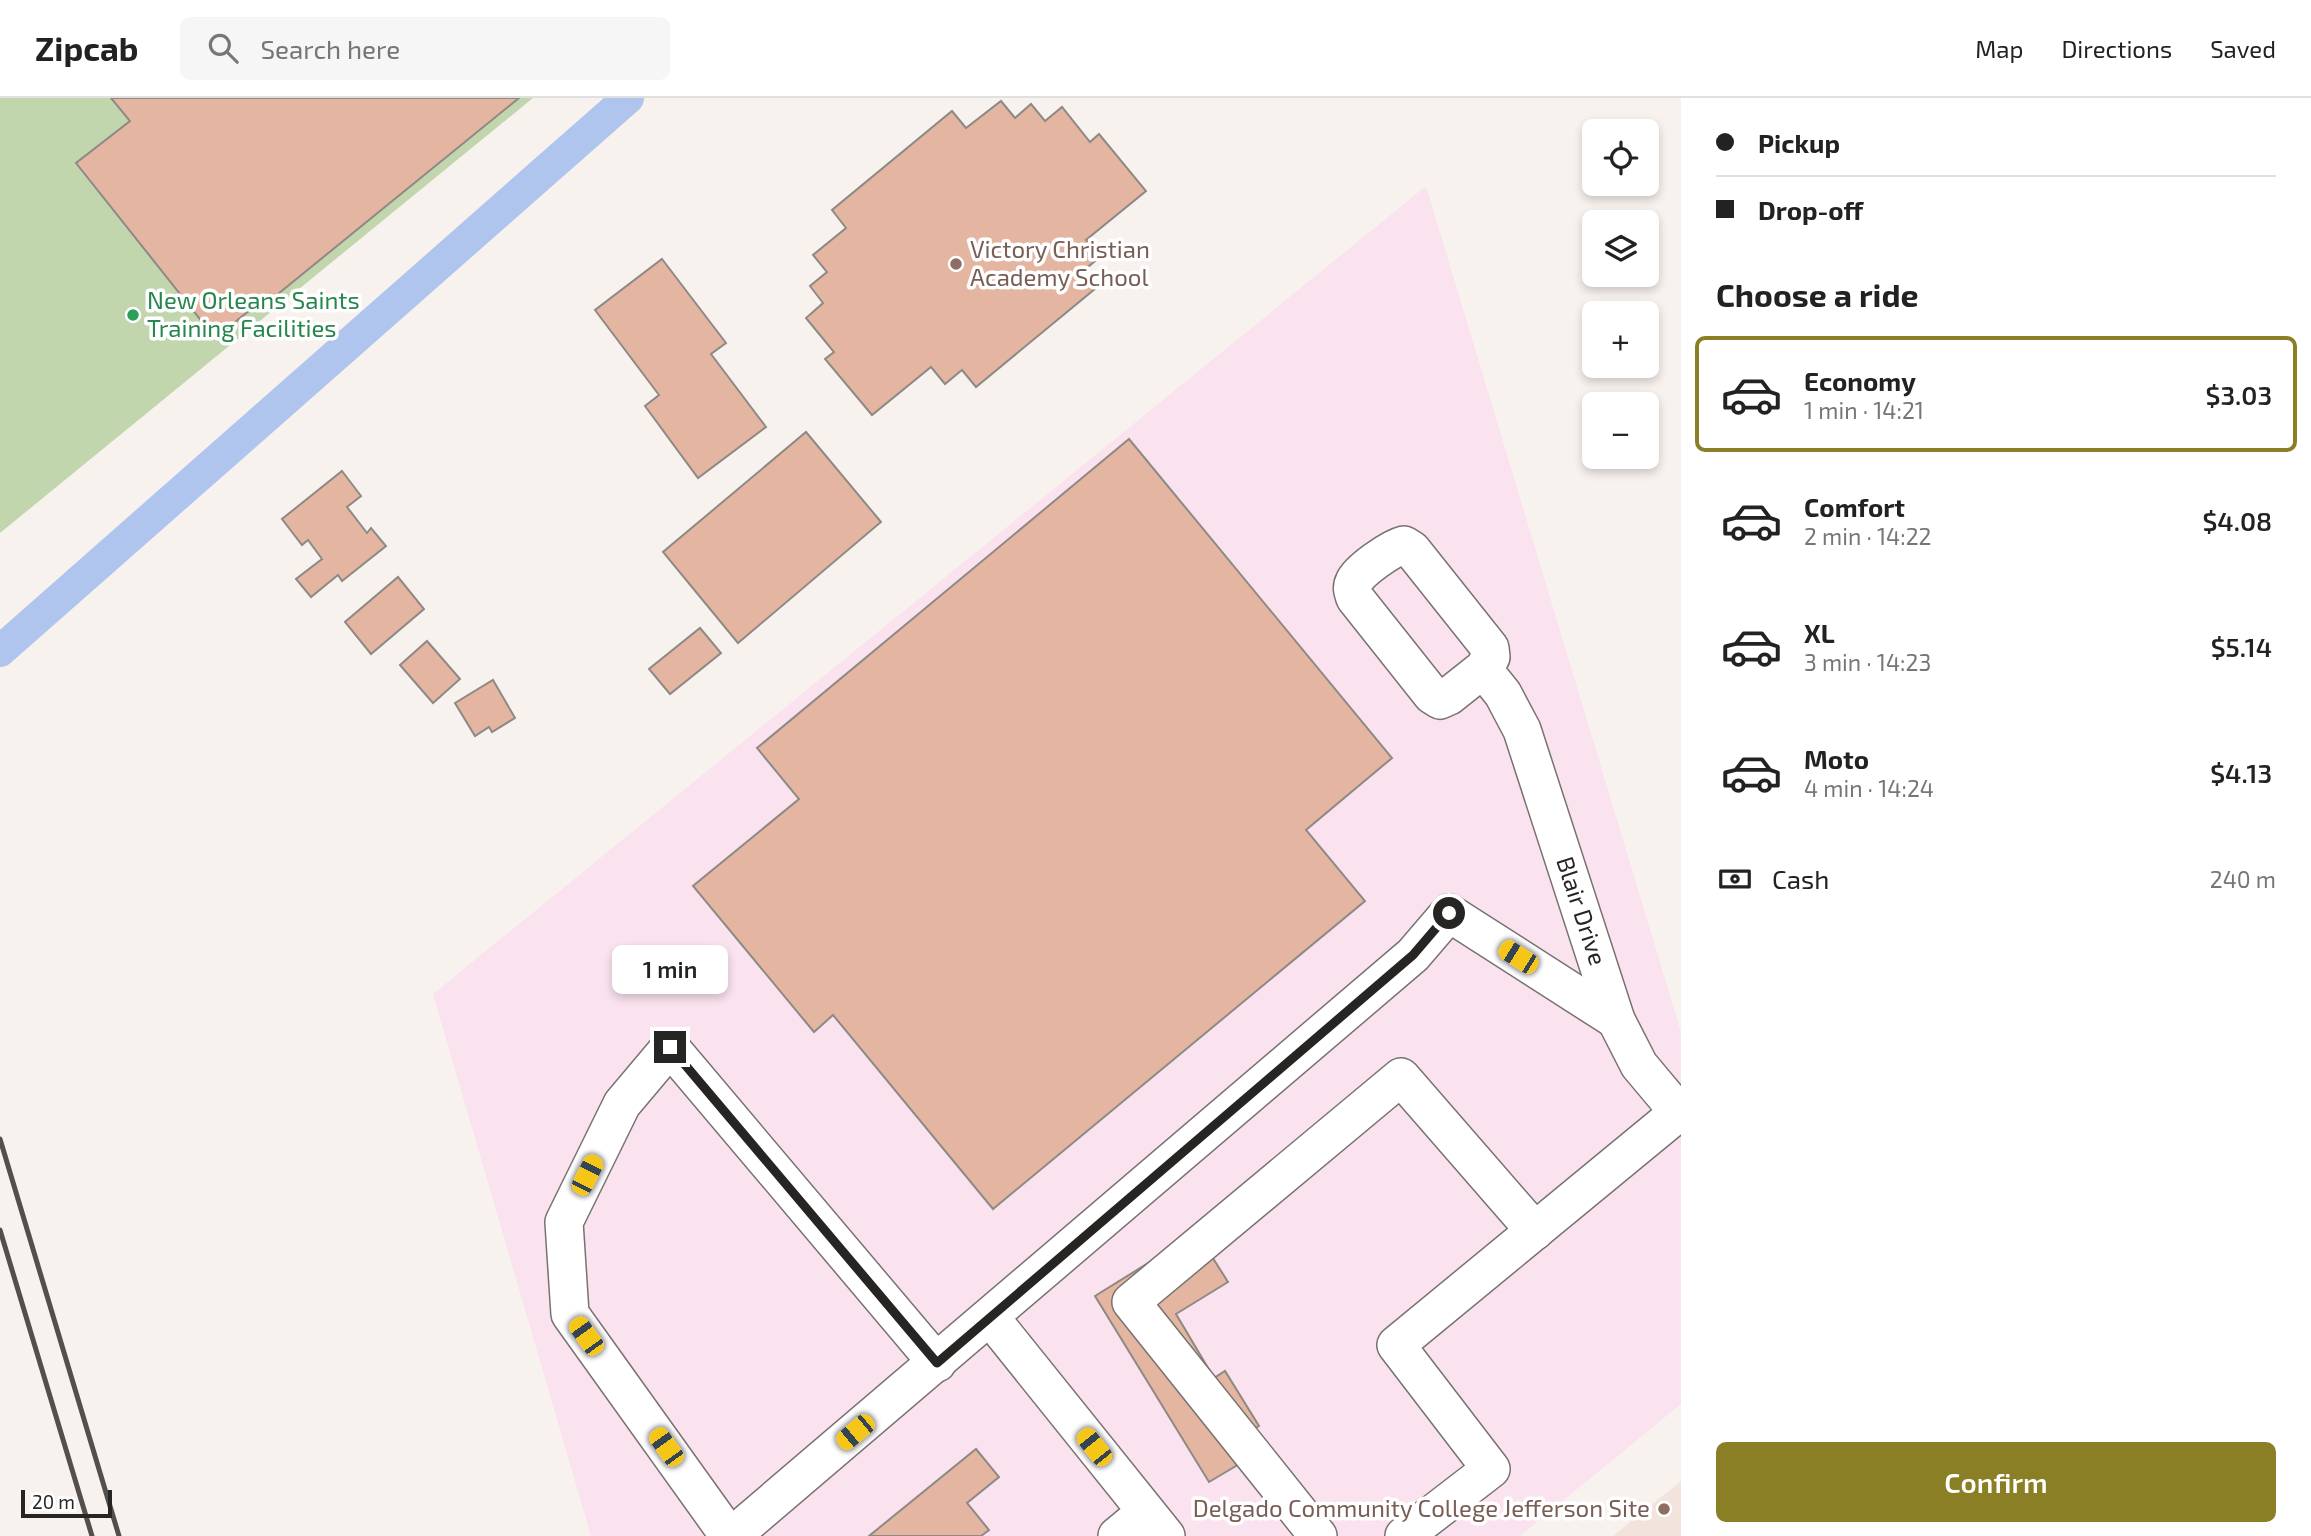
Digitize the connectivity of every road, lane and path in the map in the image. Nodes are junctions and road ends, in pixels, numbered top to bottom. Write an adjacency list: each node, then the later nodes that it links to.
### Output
1 (1493, 681): 2 (street, Blair Drive)
2 (1616, 1020): 3 (street, Blair Drive); 5 (street)
3 (1680, 1114): 4 (street)
4 (1535, 1231): 10 (street); 11 (street)
5 (990, 1317): 6 (street); 7 (street)
6 (937, 1363): 8 (street); 8 (street)
7 (1156, 1524): 9 (street)
8 (731, 1536)
9 (1117, 1536)
10 (1318, 1536)
11 (1404, 1536)

